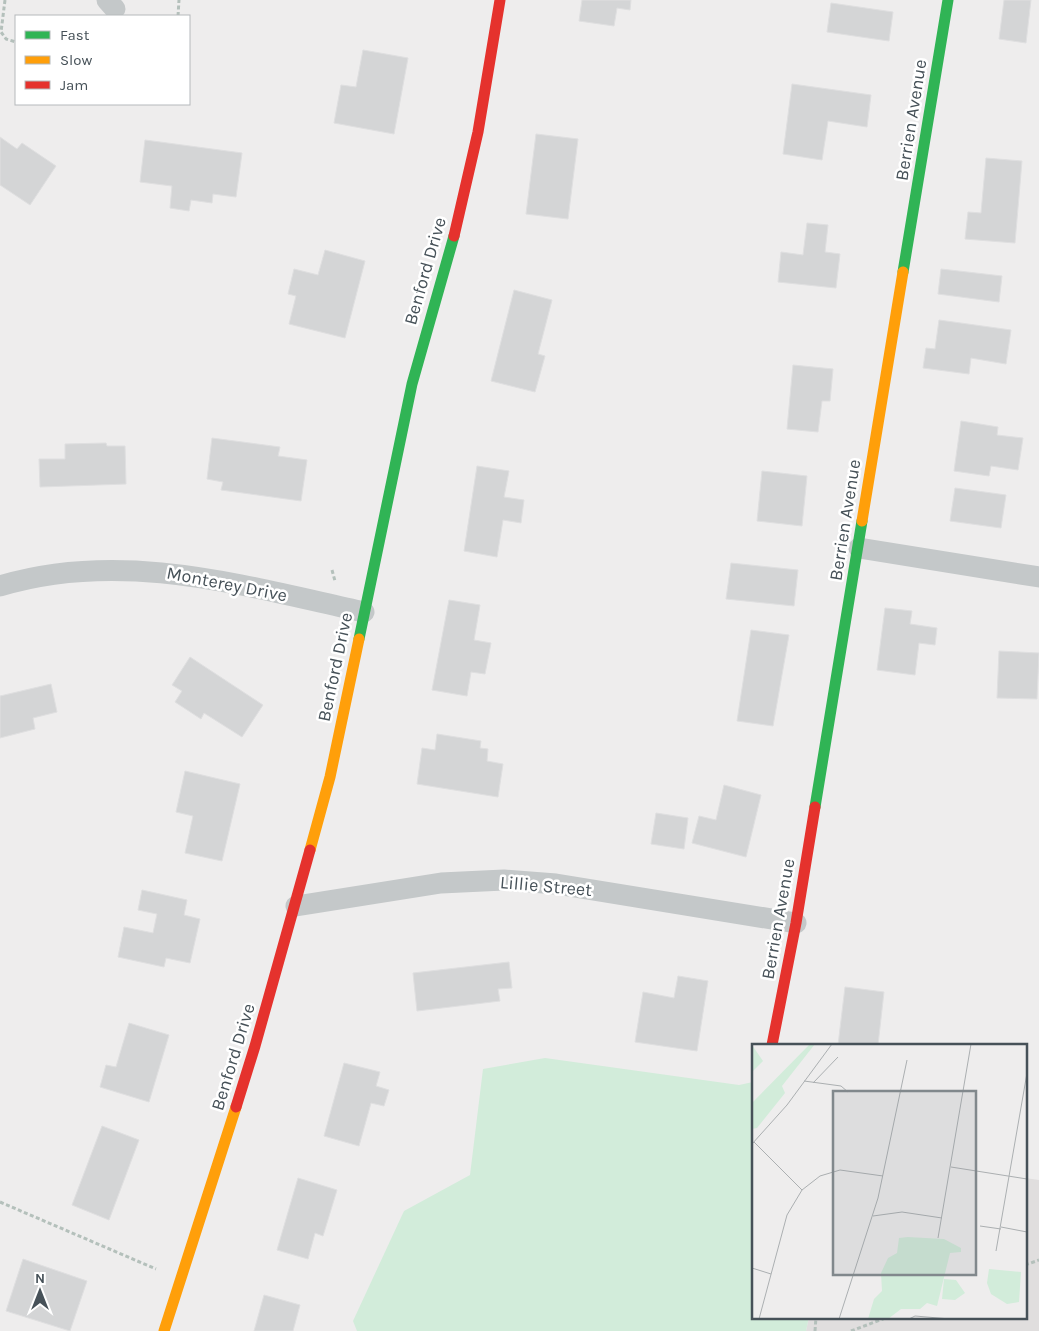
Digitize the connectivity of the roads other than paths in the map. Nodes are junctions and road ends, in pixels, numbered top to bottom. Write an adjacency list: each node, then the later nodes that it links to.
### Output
1 (500, 0): 6 (street, Benford Drive)
2 (948, 0): 3 (street, Berrien Avenue)
3 (858, 548): 4 (street); 8 (street, Berrien Avenue)
4 (1039, 577)
5 (0, 586): 6 (street, Monterey Drive)
6 (364, 612): 7 (street, Benford Drive)
7 (296, 906): 8 (street, Lillie Street); 10 (street, Benford Drive)
8 (796, 923): 9 (street, Berrien Avenue)
9 (772, 1044)
10 (164, 1331)

